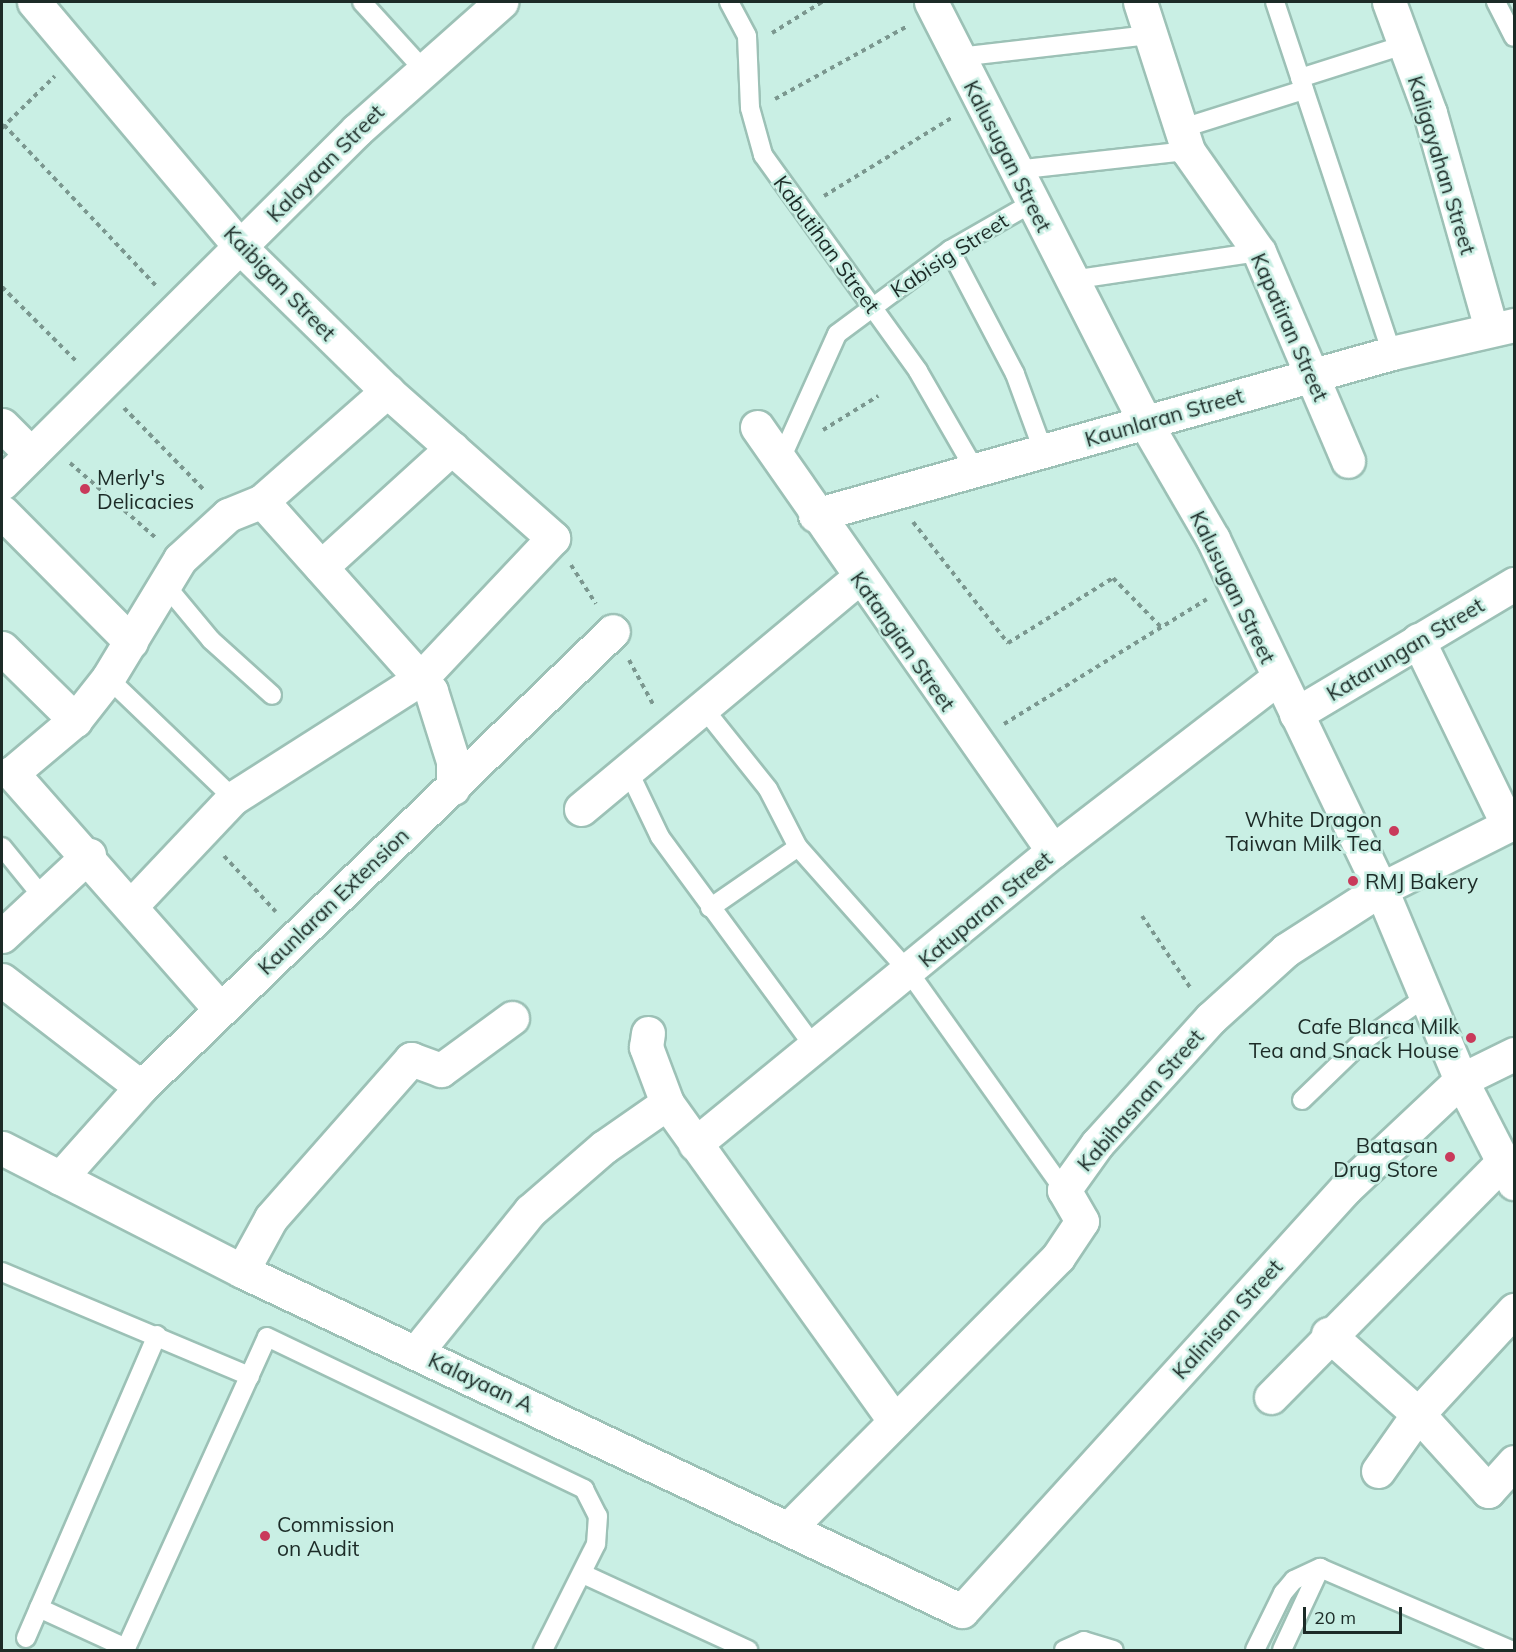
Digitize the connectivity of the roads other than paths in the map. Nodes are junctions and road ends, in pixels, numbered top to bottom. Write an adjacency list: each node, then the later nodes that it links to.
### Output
1 (34, 2): 19 (street, Kaibigan Street)
2 (362, 2): 14 (lane)
3 (729, 2): 23 (lane, Kabutihan Street)
4 (1140, 2): 10 (street, Kapatiran Street)
5 (1275, 2): 15 (lane)
6 (1389, 2): 12 (street, Kaligayahan Street)
7 (1496, 2): 11 (lane)
8 (485, 6): 14 (street, Kalayaan Street)
9 (933, 6): 13 (street, Kalusugan Street)
10 (1149, 35): 13 (lane); 16 (street, Kapatiran Street)
11 (1515, 37)
12 (1404, 45): 15 (lane); 24 (street, Kaligayahan Street)
13 (959, 57): 17 (street, Kalusugan Street)
14 (423, 69): 19 (street, Kalayaan Street)
15 (1302, 84): 16 (lane); 25 (lane)
16 (1184, 140): 17 (lane); 21 (street, Kapatiran Street)
17 (1015, 170): 18 (street, Kalusugan Street)
18 (1032, 203): 20 (lane, Kabisig Street); 22 (street, Kalusugan Street)
19 (241, 248): 27 (street, Kaibigan Street); 31 (street, Kalayaan Street)
20 (950, 250): 23 (lane, Kabisig Street); 33 (lane)
21 (1259, 252): 22 (lane); 26 (street, Kapatiran Street)
22 (1071, 280): 28 (street, Kalusugan Street)
23 (872, 306): 34 (lane, Kabisig Street); 36 (lane, Kabutihan Street)
24 (1503, 327): 25 (street, Kaunlaran Street)
25 (1392, 353): 26 (street, Kaunlaran Street)
26 (1314, 375): 28 (street, Kaunlaran Street); 35 (street, Kapatiran Street)
27 (387, 391): 32 (street, Kaibigan Street); 38 (street)
28 (1145, 422): 33 (street, Kaunlaran Street); 50 (street, Kalusugan Street)
29 (2, 425): 31 (street)
30 (757, 428): 34 (street, Katangian Street)
31 (38, 447): 37 (street, Kalayaan Street)
32 (452, 448): 41 (street); 51 (street, Kaibigan Street)
33 (1043, 450): 36 (street, Kaunlaran Street)
34 (780, 461): 40 (street, Katangian Street)
35 (1348, 461)
36 (975, 470): 40 (street, Kaunlaran Street)
37 (2, 483)
38 (262, 501): 41 (street); 42 (street)
39 (2, 513): 47 (street)
40 (815, 515): 43 (street, Katangian Street)
41 (321, 567): 51 (street)
42 (173, 573): 47 (street); 52 (lane)
43 (858, 578): 53 (street); 63 (street, Katangian Street)
44 (1515, 584): 46 (street, Katarungan Street)
45 (613, 631): 57 (street, Kaunlaran Extension)
46 (1418, 640): 54 (street, Katarungan Street); 60 (street)
47 (130, 642): 49 (street)
48 (2, 648): 55 (street)
49 (108, 678): 55 (street); 58 (lane)
50 (1278, 678): 54 (street, Kalusugan Street); 63 (street, Katuparan Street)
51 (420, 679): 57 (street); 58 (street)
52 (272, 695)
53 (701, 705): 56 (street); 62 (lane)
54 (1296, 714): 65 (street, Kalusugan Street)
55 (75, 720): 64 (street)
56 (627, 768): 59 (street); 68 (lane)
57 (453, 788): 73 (street, Kaunlaran Extension)
58 (233, 798): 67 (street)
59 (581, 809)
60 (1511, 823): 65 (street, Kabihasnan Street)
61 (2, 847): 66 (lane)
62 (798, 847): 68 (lane); 70 (lane)
63 (1053, 851): 70 (street, Katuparan Street)
64 (89, 855): 66 (street); 67 (street)
65 (1381, 890): 72 (street, Kalusugan Street); 86 (street, Kabihasnan Street)
66 (41, 895): 69 (street)
67 (131, 906): 73 (street)
68 (710, 908): 76 (lane)
69 (2, 936)
70 (909, 972): 76 (street, Katuparan Street); 86 (lane)
71 (2, 980): 79 (street)
72 (1427, 996): 78 (street, Kalusugan Street); 80 (lane)
73 (220, 1009): 79 (street, Kaunlaran Extension)
74 (512, 1018): 87 (street)
75 (648, 1033): 81 (street)
76 (815, 1047): 82 (street, Katuparan Street)
77 (1515, 1054): 78 (street, Kalinisan Street)
78 (1461, 1080): 84 (street, Kalusugan Street); 103 (street, Kalinisan Street)
79 (141, 1087): 85 (street, Kaunlaran Extension)
80 (1302, 1100)
81 (667, 1103): 82 (street); 92 (street)
82 (695, 1144): 96 (street)
83 (2, 1148): 85 (street, Kalayaan A)
84 (1509, 1172): 90 (street)
85 (60, 1178): 87 (street, Kalayaan A)
86 (1064, 1190): 96 (street, Kabihasnan Street)
87 (242, 1271): 92 (street, Kalayaan A)
88 (2, 1272): 91 (lane)
89 (1515, 1310): 95 (street)
90 (1328, 1334): 94 (street); 95 (street)
91 (157, 1335): 93 (lane); 102 (lane)
92 (417, 1351): 99 (street, Kalayaan A)
93 (250, 1376): 101 (lane); 102 (lane)
94 (1270, 1398)
95 (1418, 1414): 97 (street); 98 (street)
96 (895, 1421): 99 (street, Kabihasnan Street)
97 (1515, 1462)
98 (1378, 1471)
99 (789, 1528): 103 (street, Kalayaan A)
100 (1320, 1568): 109 (lane); 110 (lane); 111 (lane)
101 (583, 1574): 105 (lane); 106 (lane)
102 (39, 1608): 104 (lane)
103 (962, 1611)
104 (26, 1638)
105 (543, 1650)
106 (748, 1650)
107 (1064, 1650): 108 (lane)
108 (1114, 1650)
109 (1255, 1650)
110 (1282, 1650)
111 (1510, 1650)

